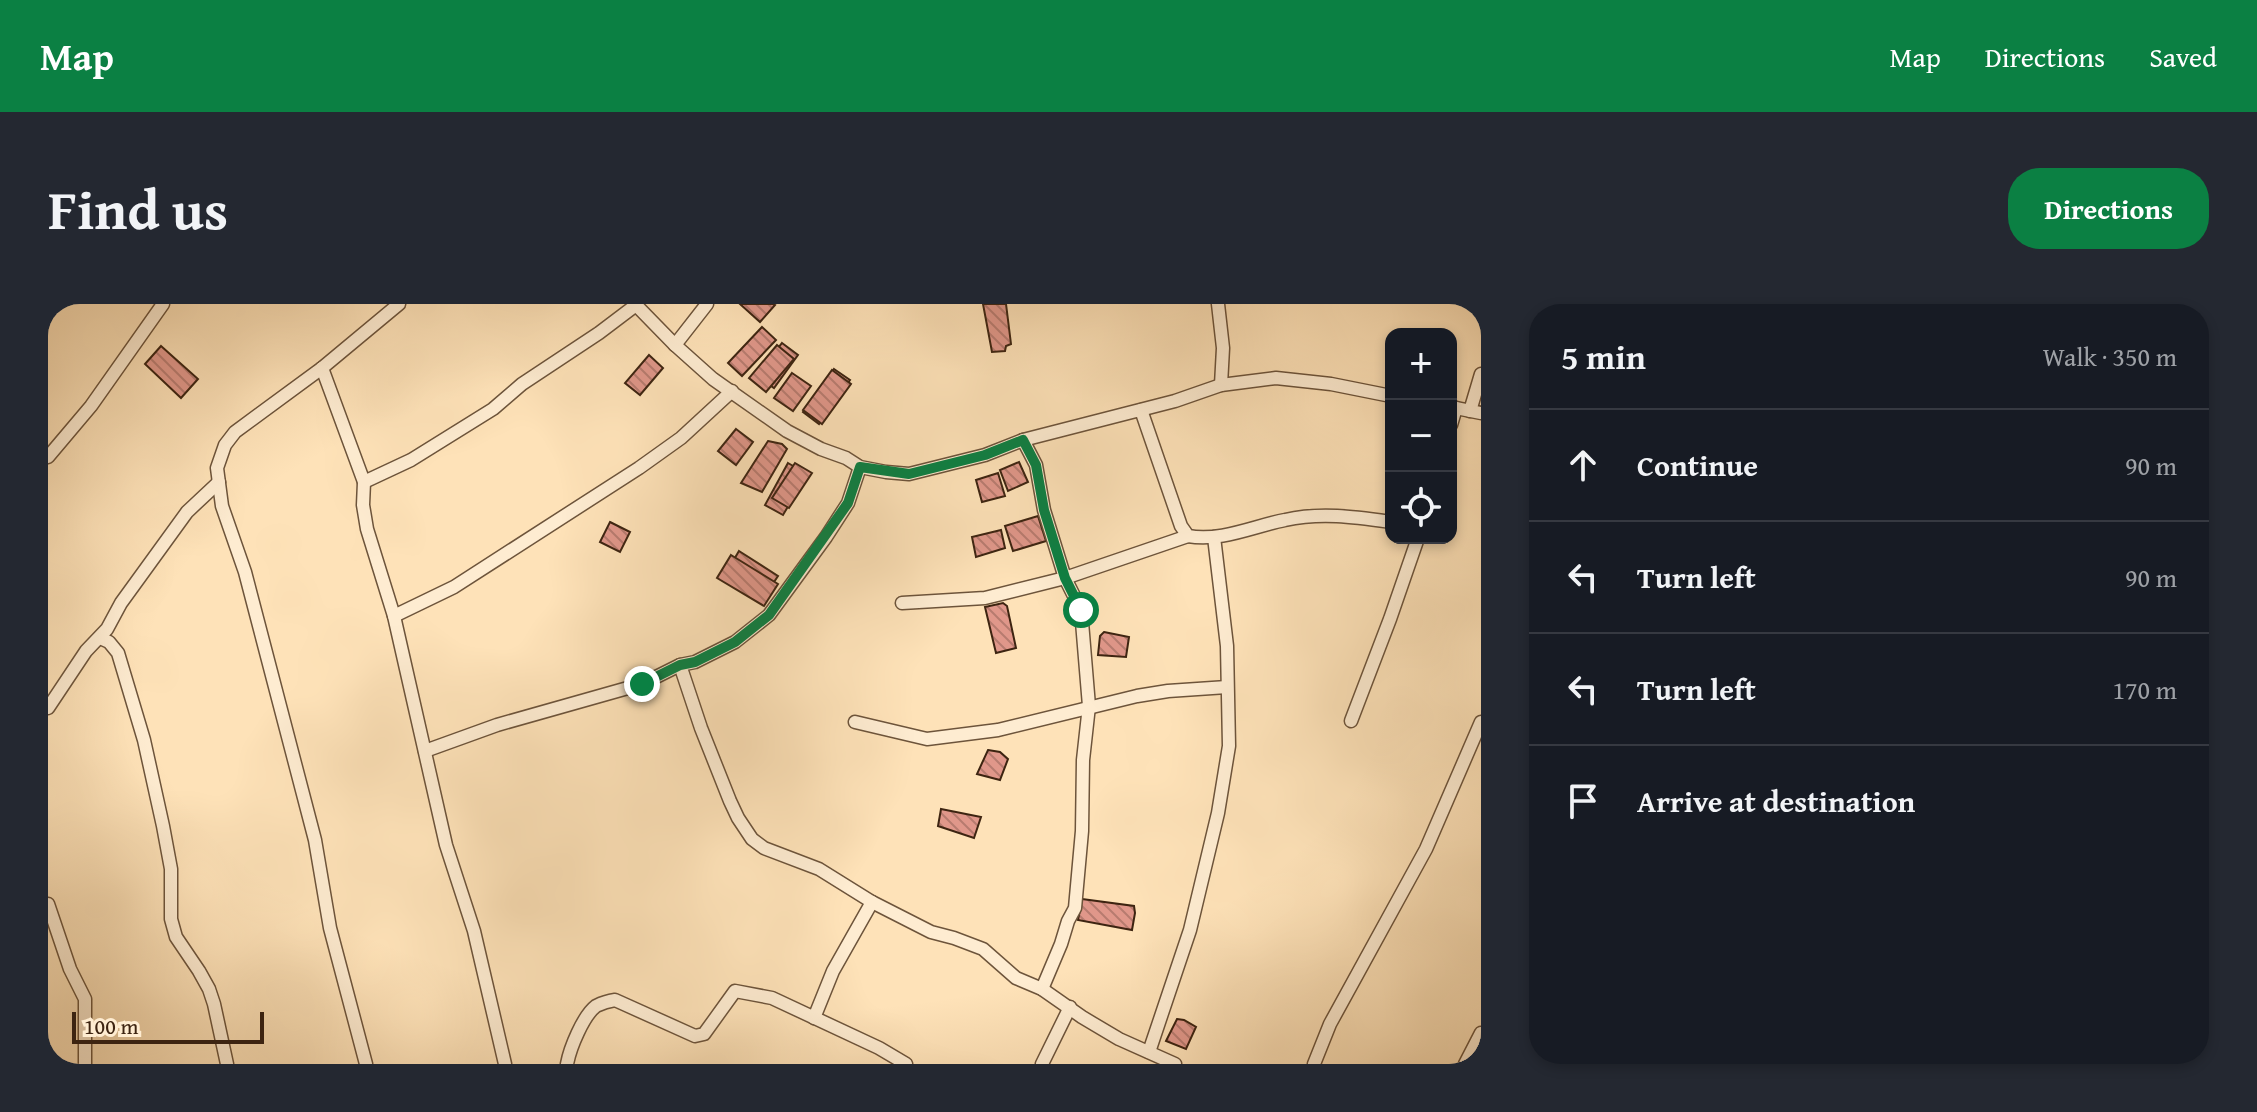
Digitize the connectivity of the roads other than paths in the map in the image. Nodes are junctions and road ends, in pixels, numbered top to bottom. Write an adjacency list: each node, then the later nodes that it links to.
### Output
1 (163, 304): 15 (street)
2 (399, 304): 7 (street)
3 (635, 304): 6 (street); 18 (street)
4 (707, 304): 6 (street)
5 (1218, 304): 9 (street)
6 (675, 345): 10 (street)
7 (322, 368): 17 (street); 18 (street)
8 (1481, 374): 13 (street)
9 (1221, 385): 11 (street); 12 (street)
10 (732, 391): 16 (street); 25 (street)
11 (1385, 395)
12 (1141, 410): 14 (street); 20 (street)
13 (1476, 412)
14 (1023, 440): 16 (street); 23 (street)
15 (48, 457)
16 (860, 467): 27 (street)
17 (219, 482): 26 (street); 46 (street)
18 (364, 482): 25 (street)
19 (1385, 521): 21 (street)
20 (1188, 536): 21 (street); 23 (street)
21 (1214, 537): 28 (street)
22 (1416, 544): 31 (street)
23 (1065, 578): 24 (street); 29 (street)
24 (902, 603)
25 (394, 616): 34 (street)
26 (100, 638): 30 (street); 45 (street)
27 (680, 665): 34 (street); 35 (street)
28 (1227, 687): 29 (street); 42 (street)
29 (1089, 706): 32 (street); 38 (street)
30 (48, 708)
31 (1351, 721)
32 (855, 722)
33 (1481, 722): 52 (street)
34 (425, 751): 47 (street)
35 (872, 902): 38 (street); 40 (street)
36 (48, 904): 37 (street)
37 (53, 935): 44 (street)
38 (1042, 989): 39 (street)
39 (1070, 1007): 42 (street); 50 (street)
40 (814, 1018): 48 (street); 49 (street)
41 (1481, 1033): 43 (street)
42 (1149, 1052): 51 (street)
43 (1467, 1060): 53 (street)
44 (85, 1064)
45 (227, 1064)
46 (366, 1064)
47 (505, 1064)
48 (567, 1064)
49 (906, 1064)
50 (1042, 1064)
51 (1175, 1064)
52 (1314, 1064)
53 (1480, 1064)

